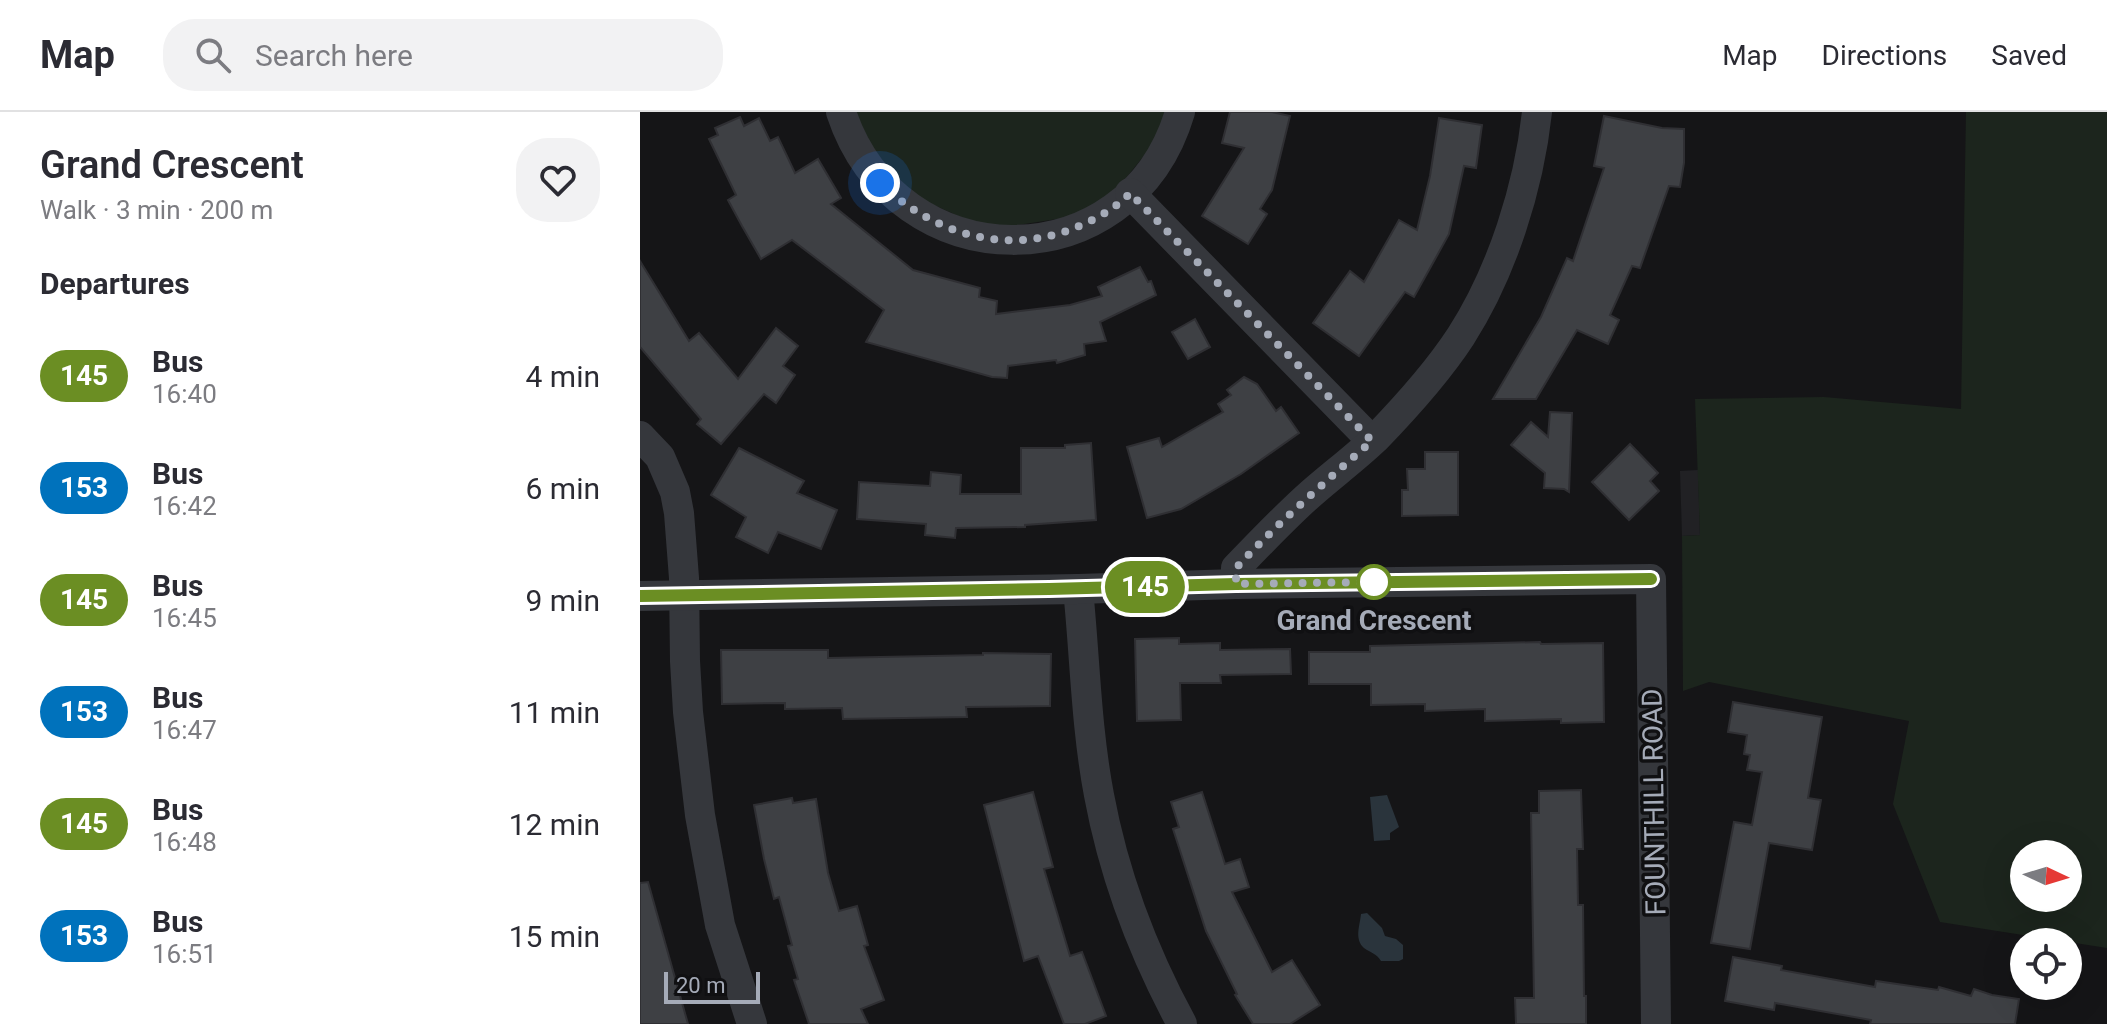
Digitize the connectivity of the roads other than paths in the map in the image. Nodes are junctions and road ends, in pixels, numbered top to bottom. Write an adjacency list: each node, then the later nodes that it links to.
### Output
1 (841, 112): 4 (street)
2 (1180, 112): 4 (street)
3 (1537, 112): 6 (street)
4 (1130, 193): 6 (street)
5 (640, 436): 10 (street)
6 (1372, 441): 7 (street)
7 (1236, 584): 8 (street); 13 (street, FOUNTHILL ROAD)
8 (1078, 589): 10 (street); 12 (street)
9 (640, 596): 10 (street)
10 (683, 596): 11 (street)
11 (752, 1024)
12 (1182, 1024)
13 (1656, 1024)

